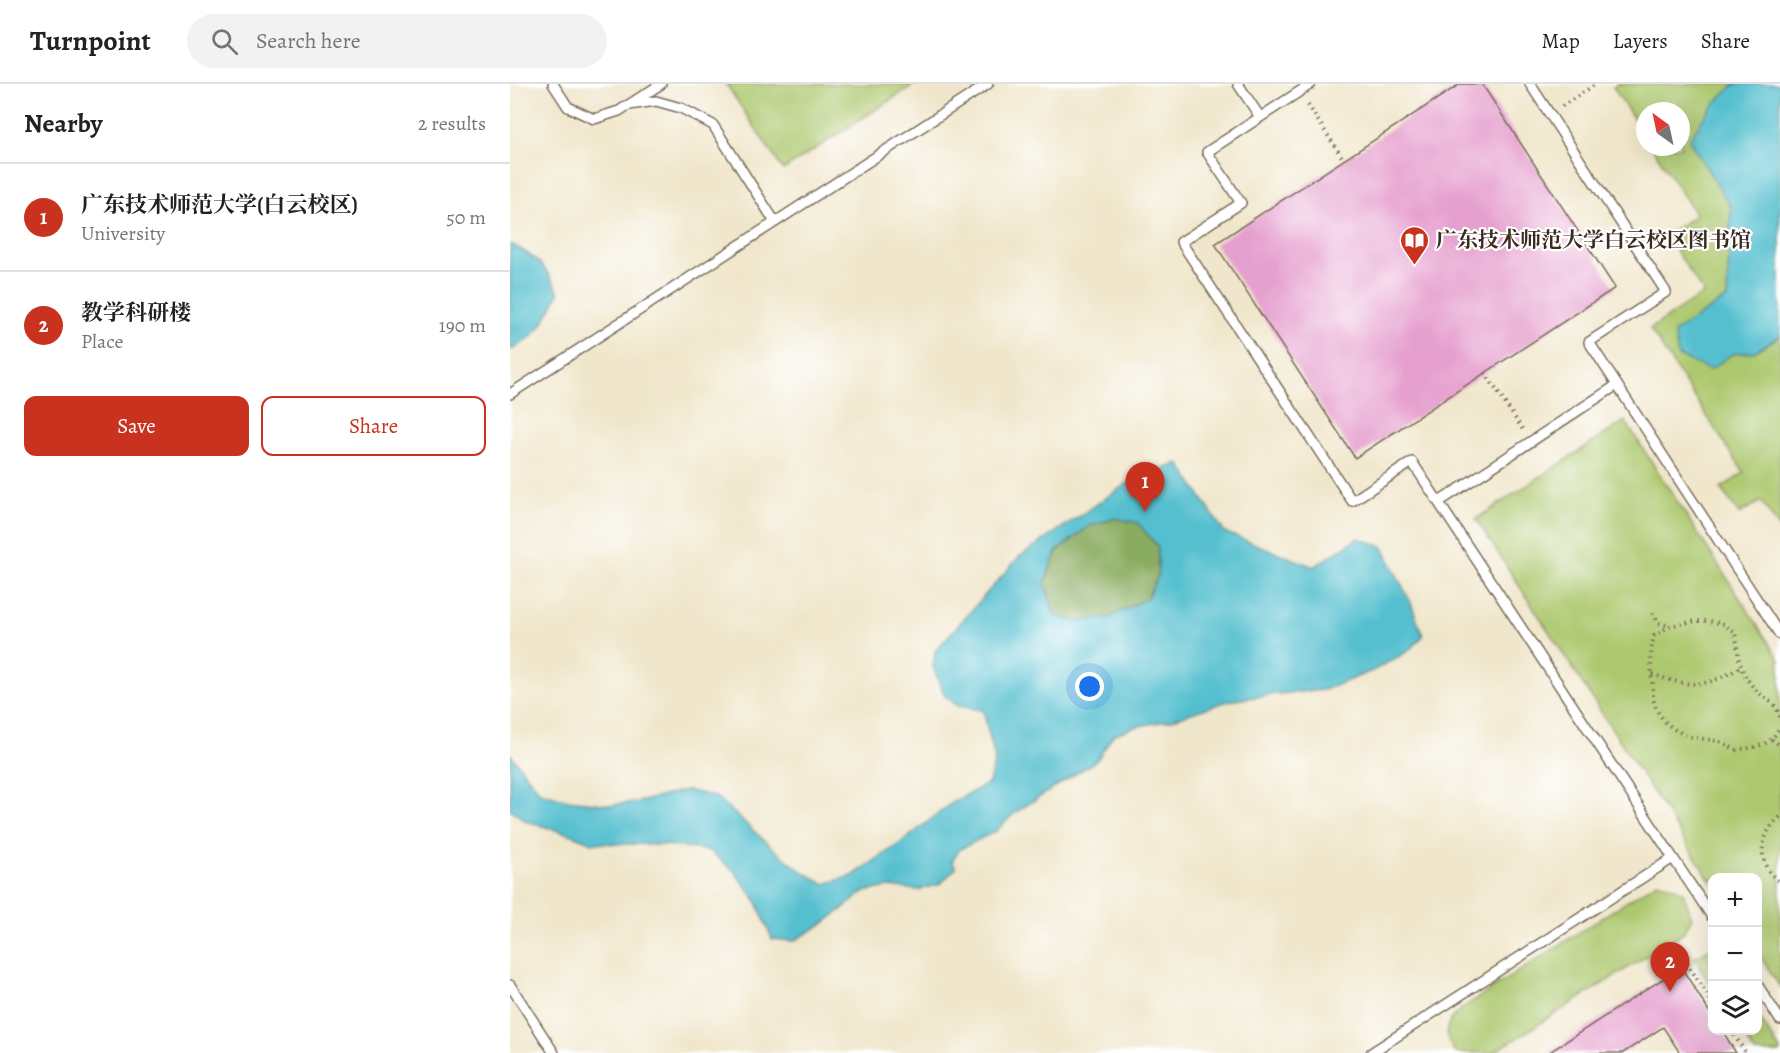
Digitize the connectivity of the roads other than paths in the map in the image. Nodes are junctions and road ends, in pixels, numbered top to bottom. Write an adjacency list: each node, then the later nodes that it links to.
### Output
1 (553, 84): 7 (lane)
2 (662, 84): 7 (lane)
3 (988, 84): 9 (lane)
4 (1238, 84): 8 (lane)
5 (1311, 84): 8 (lane)
6 (1530, 84): 10 (lane)
7 (628, 105): 9 (lane)
8 (1260, 117): 12 (lane)
9 (775, 222): 11 (lane)
10 (1617, 385): 12 (lane); 13 (lane)
11 (510, 394)
12 (1439, 502): 14 (lane)
13 (1780, 634)
14 (1673, 858): 15 (lane); 20 (lane)
15 (1708, 910)
16 (510, 985): 19 (lane)
17 (1762, 992): 18 (lane)
18 (1780, 1020)
19 (554, 1053)
20 (1371, 1053)

